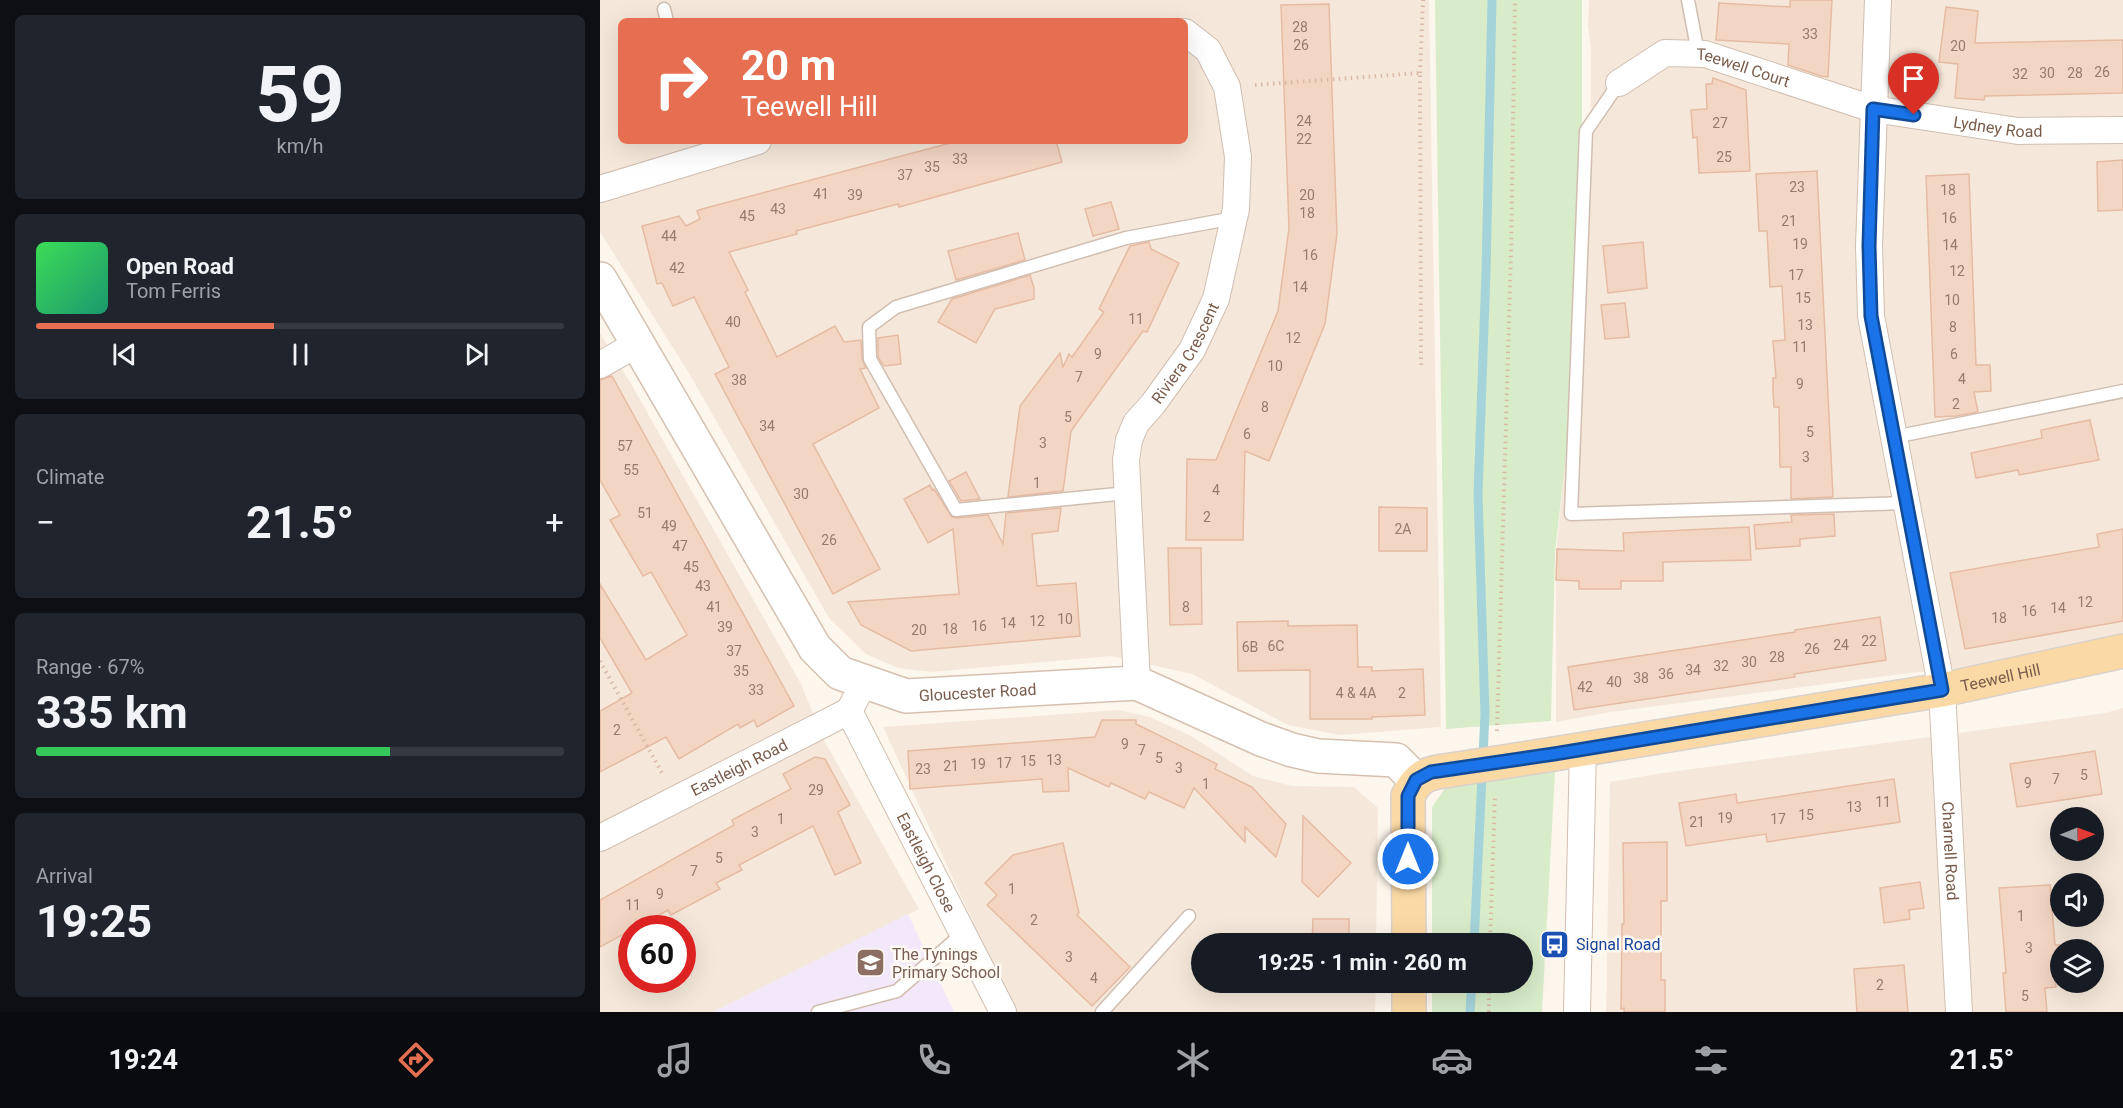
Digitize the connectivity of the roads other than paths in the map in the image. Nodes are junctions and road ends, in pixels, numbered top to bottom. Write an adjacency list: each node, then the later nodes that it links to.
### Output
1 (1688, 0): 4 (lane)
2 (1878, 0): 6 (street, Charnell Road)
3 (1188, 34): 11 (street, Riviera Crescent)
4 (1698, 53): 5 (street, Teewell Court); 6 (street, Teewell Court)
5 (1619, 83): 18 (lane)
6 (1873, 109): 7 (street, Lydney Road); 16 (street, Charnell Road)
7 (2123, 130)
8 (738, 144): 9 (street)
9 (704, 149): 10 (street)
10 (600, 189)
11 (1234, 218): 17 (street, Riviera Crescent); 17 (lane)
12 (600, 279): 13 (street, Gloucester Road)
13 (639, 343): 14 (street); 20 (street, Gloucester Road)
14 (600, 365)
15 (2123, 391): 16 (lane)
16 (1894, 437): 18 (street, Charnell Road)
17 (1127, 493): 21 (street, Riviera Crescent)
18 (1906, 503): 22 (street, Charnell Road)
19 (2123, 651): 22 (main road, Teewell Hill)
20 (865, 682): 21 (street, Gloucester Road); 23 (street)
21 (1137, 683): 25 (street, Gloucester Road)
22 (1942, 690): 24 (main road, Teewell Hill); 36 (street, Charnell Road)
23 (849, 711): 26 (street, Eastleigh Road); 29 (street, Eastleigh Close)
24 (1568, 751): 25 (main road, Teewell Hill, bridge); 35 (street)
25 (1416, 780): 28 (main road)
26 (600, 838)
27 (1189, 916): 33 (lane)
28 (1409, 933)
29 (962, 934): 31 (lane); 32 (street, Eastleigh Close)
30 (1409, 993): 34 (main road)
31 (818, 1012)
32 (1004, 1012)
33 (1102, 1012)
34 (1409, 1012)
35 (1577, 1012)
36 (1959, 1012)

